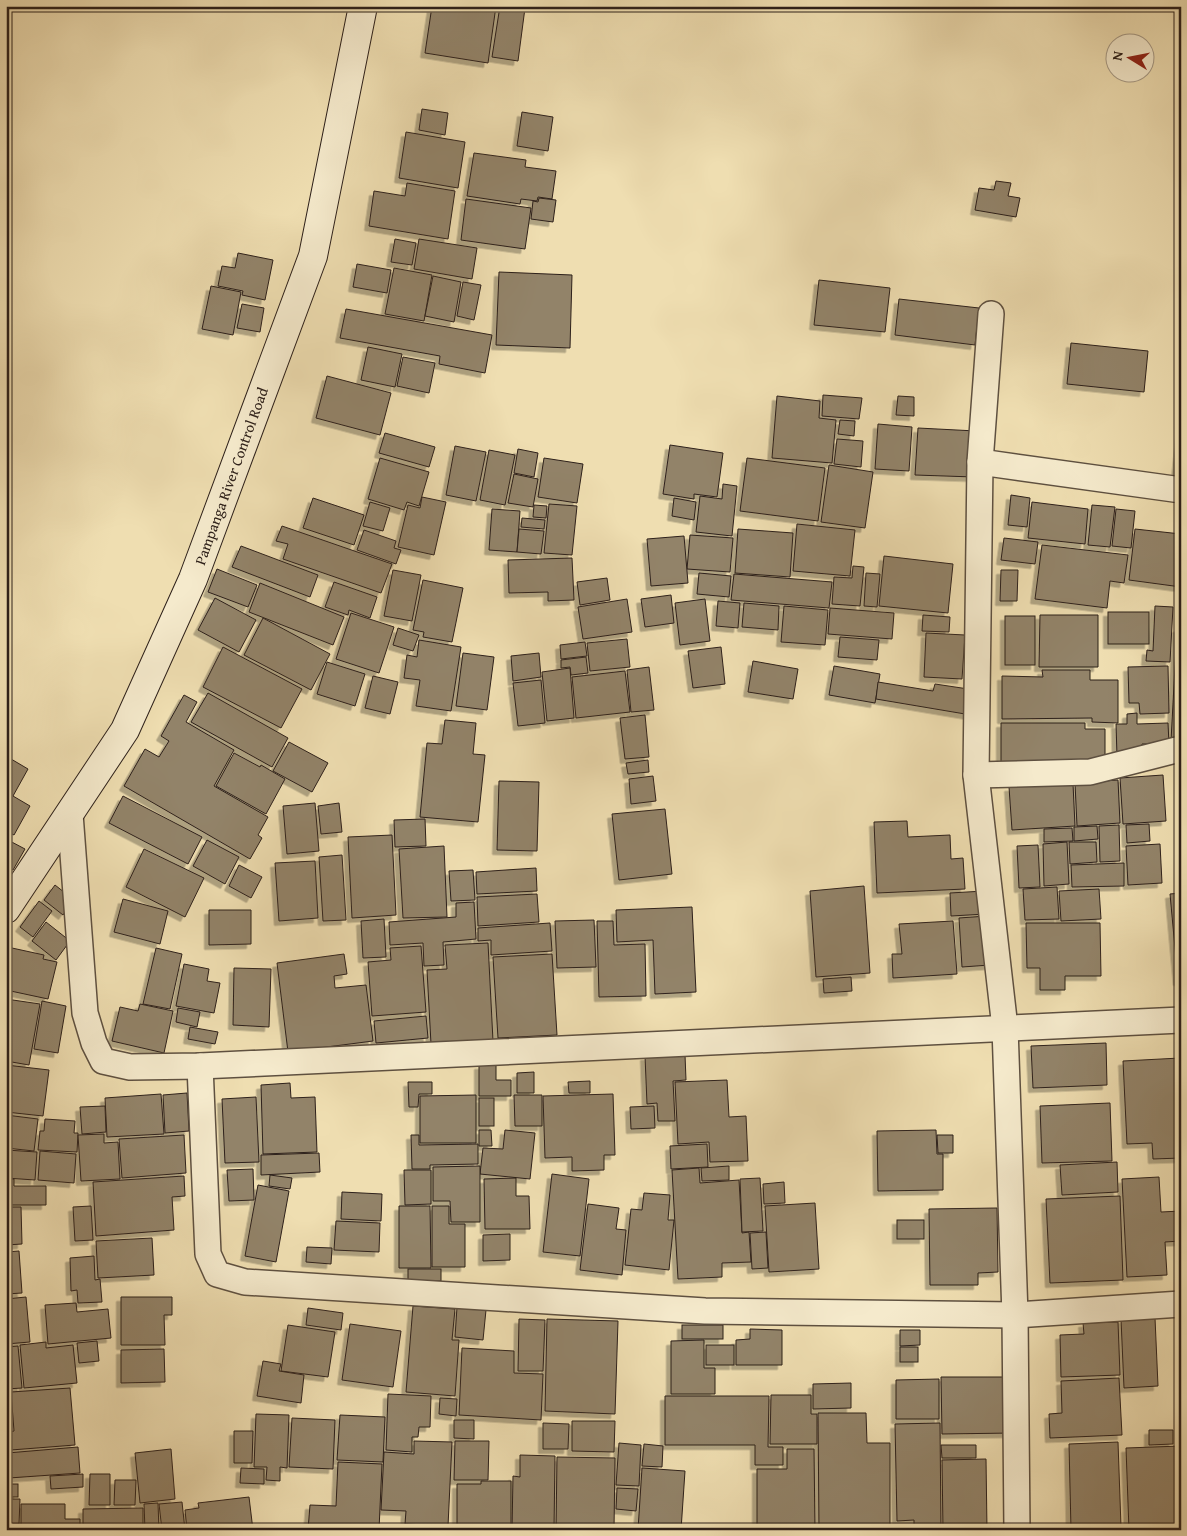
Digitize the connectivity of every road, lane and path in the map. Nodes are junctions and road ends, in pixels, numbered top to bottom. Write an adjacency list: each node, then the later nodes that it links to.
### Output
1 (363, 6): 7 (main road, Pampanga River Control Road)
2 (991, 314): 3 (street)
3 (980, 462): 4 (street); 6 (street)
4 (1181, 490)
5 (1181, 750): 6 (street)
6 (976, 775): 10 (street)
7 (70, 814): 8 (main road, Pampanga River Control Road); 11 (street)
8 (6, 909)
9 (1181, 1020): 10 (street)
10 (1005, 1028): 11 (street); 13 (street)
11 (200, 1066): 13 (street)
12 (1181, 1304): 13 (street)
13 (1015, 1316): 14 (street)
14 (1017, 1530)

